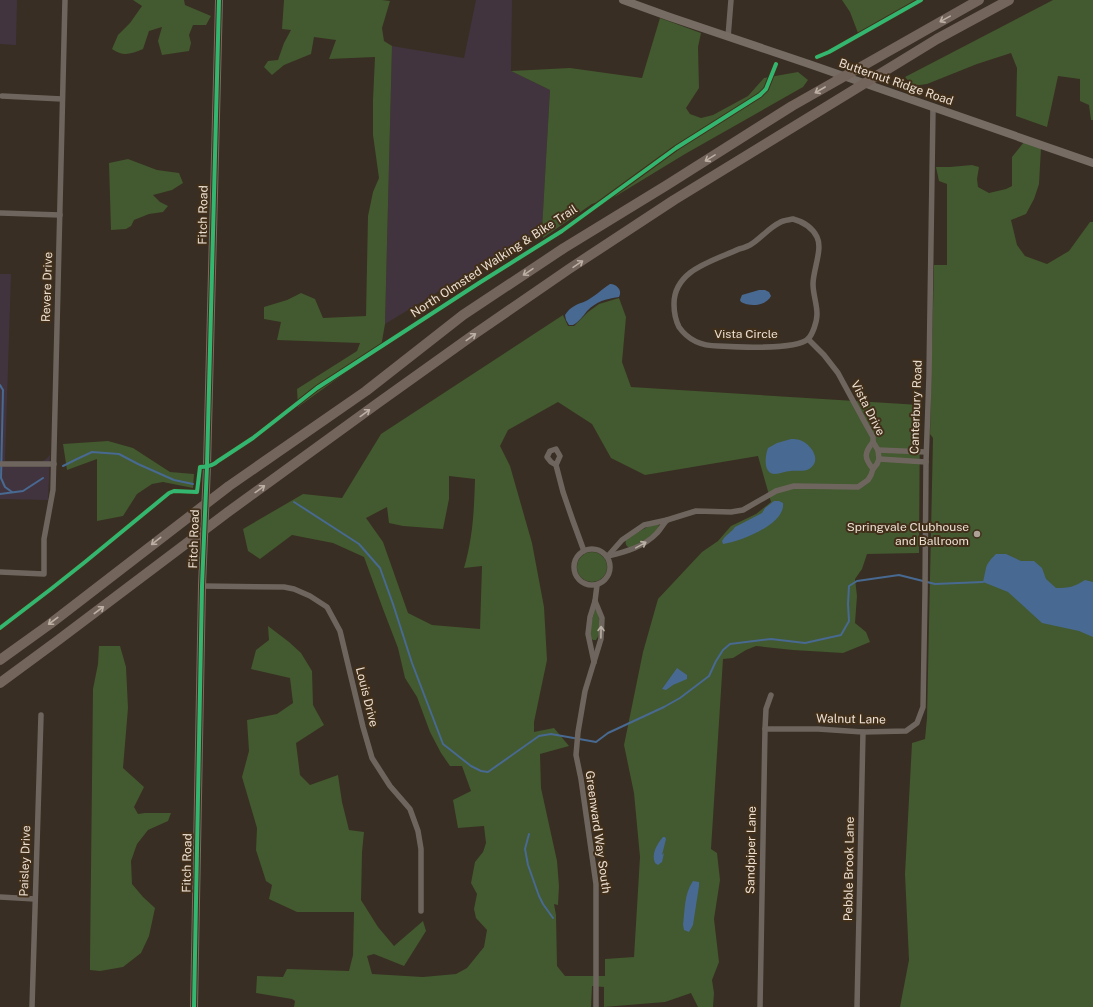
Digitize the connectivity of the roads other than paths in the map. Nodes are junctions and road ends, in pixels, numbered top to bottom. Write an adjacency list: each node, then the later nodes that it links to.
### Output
1 (65, 0): 9 (street, Revere Drive)
2 (219, 0): 29 (street, Fitch Road)
3 (623, 0): 7 (street, Butternut Ridge Road)
4 (731, 0): 7 (street)
5 (979, 0): 31 (highway, one-way to 31)
6 (1009, 0): 33 (highway, one-way to 6)
7 (728, 37): 10 (street, Butternut Ridge Road)
8 (2, 96): 9 (street)
9 (62, 99): 13 (street, Revere Drive)
10 (933, 108): 11 (street, Butternut Ridge Road); 17 (street, Canterbury Road)
11 (1093, 163)
12 (1, 213): 13 (street)
13 (60, 214): 21 (street, Revere Drive)
14 (808, 339): 14 (street, Vista Circle); 15 (street, Vista Drive)
15 (873, 442): 16 (street, Vista Drive); 23 (street)
16 (878, 450): 17 (street, Vista Drive); 18 (street)
17 (926, 452): 19 (street, Canterbury Road)
18 (879, 460): 19 (street); 23 (street)
19 (926, 462): 35 (street, Canterbury Road)
20 (2, 464): 21 (street)
21 (54, 464): 27 (street, Revere Drive)
22 (556, 465): 25 (street)
23 (872, 469): 24 (street)
24 (666, 520): 26 (street); 26 (street, one-way to 24)
25 (584, 551): 26 (street); 28 (street)
26 (607, 557): 28 (street)
27 (0, 572)
28 (597, 585): 30 (street, Greenward Way South)
29 (202, 586): 41 (street, Louis Drive); 44 (street, Fitch Road)
30 (595, 601): 32 (street, Greenward Way South); 32 (street, Greenward Way South, one-way to 30)
31 (0, 660)
32 (594, 662): 45 (street, Greenward Way South)
33 (0, 683)
34 (771, 695): 37 (street, Sandpiper Lane)
35 (923, 707): 38 (street, Walnut Lane)
36 (40, 715): 40 (street, Paisley Drive)
37 (765, 729): 38 (street, Walnut Lane); 42 (street, Sandpiper Lane)
38 (863, 732): 46 (street, Pebble Brook Lane)
39 (0, 898): 40 (street)
40 (35, 899): 43 (street, Paisley Drive)
41 (421, 911)
42 (759, 1006)
43 (32, 1007)
44 (194, 1007)
45 (596, 1007)
46 (857, 1007)

